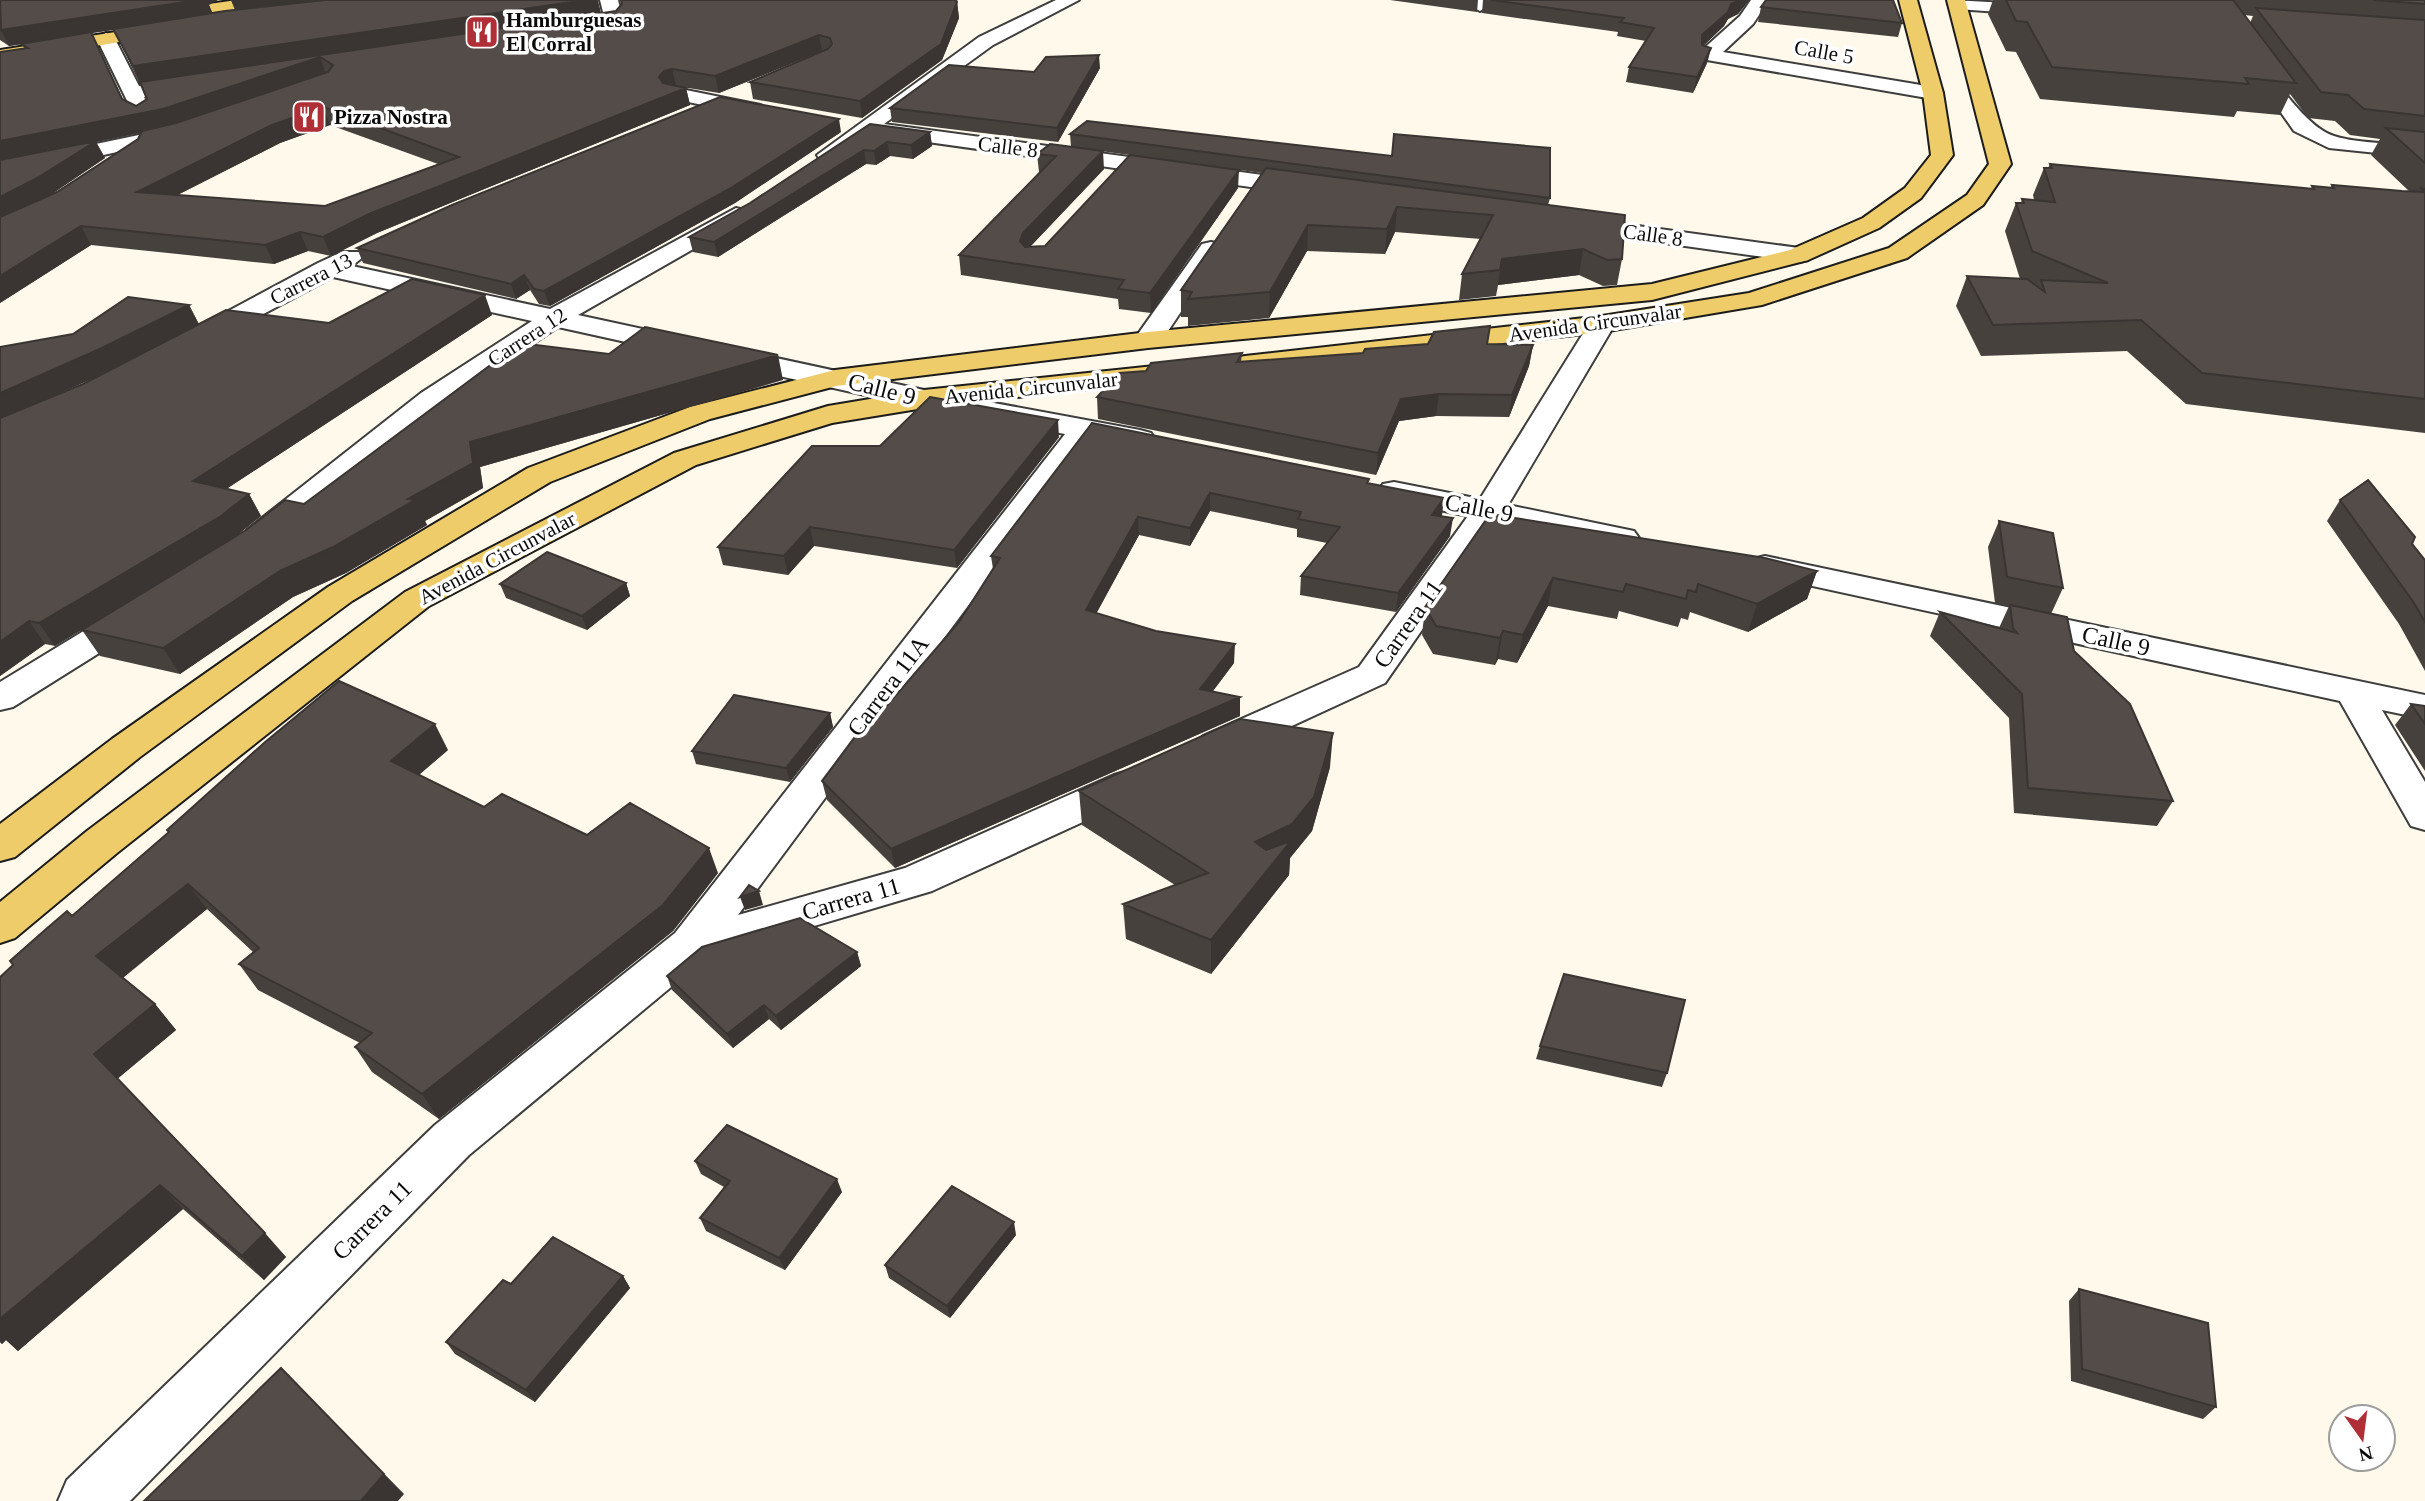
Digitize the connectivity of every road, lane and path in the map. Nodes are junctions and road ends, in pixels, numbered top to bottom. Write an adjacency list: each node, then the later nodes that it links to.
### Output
1 (239, 0): 11 (street)
2 (609, 0): 13 (street)
3 (1070, 0): 26 (street)
4 (1760, 0): 20 (street, Calle 5)
5 (1900, 0): 6 (main road)
6 (1908, 0): 7 (main road); 20 (main road, Avenida Circunvalar)
7 (1956, 2): 10 (street); 44 (main road, Avenida Circunvalar)
8 (279, 6): 11 (main road)
9 (2186, 8): 12 (street)
10 (2065, 12)
11 (225, 13): 14 (main road); 15 (main road)
12 (2223, 15): 28 (street)
13 (548, 30)
14 (106, 39): 16 (main road); 19 (street)
15 (0, 40)
16 (0, 56)
17 (213, 81): 19 (street)
18 (760, 87): 22 (street)
19 (132, 93): 27 (street)
20 (1933, 93): 41 (main road, Avenida Circunvalar)
21 (676, 94): 22 (street)
22 (722, 104): 23 (street); 24 (street)
23 (788, 115)
24 (683, 119)
25 (202, 125): 27 (street)
26 (854, 126): 29 (street, Calle 8); 32 (street)
27 (154, 140): 30 (street); 31 (street)
28 (2425, 152)
29 (1126, 162): 33 (street); 34 (street, Calle 8)
30 (111, 168)
31 (0, 171)
32 (800, 173)
33 (1108, 181)
34 (1258, 181): 35 (street, Calle 8); 37 (street)
35 (1325, 190)
36 (756, 202): 43 (street, Carrera 12)
37 (1242, 204)
38 (1555, 222): 41 (street, Calle 8)
39 (1226, 226): 45 (street)
40 (377, 246): 42 (street, Carrera 13)
41 (1799, 255): 45 (main road, Avenida Circunvalar)
42 (327, 268): 43 (street, Calle 9); 46 (street, Carrera 13)
43 (552, 319): 47 (street, Calle 9); 54 (street, Carrera 12)
44 (1602, 324): 48 (main road, Avenida Circunvalar); 52 (street, Carrera 11)
45 (1148, 340): 47 (main road, Avenida Circunvalar)
46 (174, 352)
47 (835, 377): 48 (street, Calle 9); 61 (main road, Avenida Circunvalar)
48 (925, 400): 49 (street, Calle 9); 62 (main road, Avenida Circunvalar)
49 (1085, 428): 50 (street, Calle 9); 63 (street, Carrera 11A)
50 (1166, 444)
51 (1368, 486): 52 (street, Calle 9)
52 (1489, 510): 53 (street, Calle 9); 63 (street, Carrera 11)
53 (1651, 543)
54 (235, 554)
55 (1733, 559): 57 (street, Calle 9)
56 (153, 604): 58 (street)
57 (2353, 692): 59 (street, Calle 9); 60 (street)
58 (0, 698)
59 (2425, 707)
60 (2425, 816)
61 (0, 846)
62 (0, 926)
63 (691, 945): 64 (street, Carrera 11)
64 (88, 1501)

